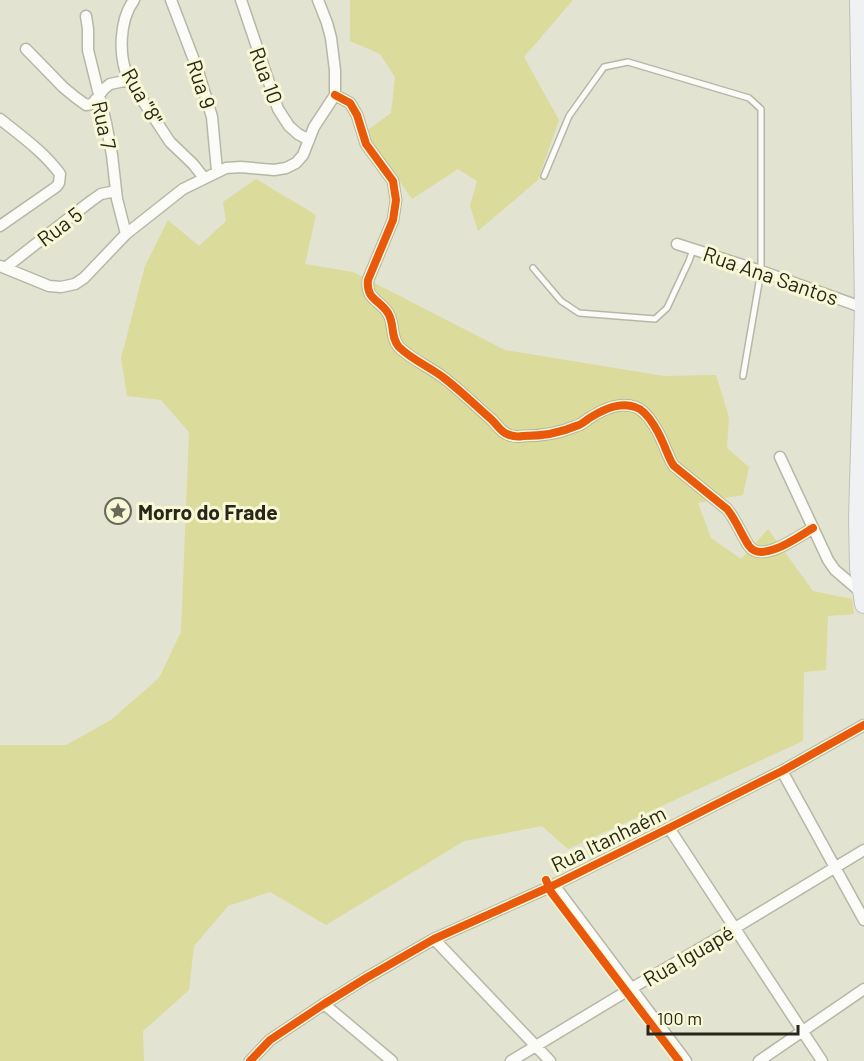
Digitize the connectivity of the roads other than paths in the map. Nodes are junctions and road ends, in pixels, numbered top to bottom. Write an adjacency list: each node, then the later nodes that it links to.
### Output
1 (134, 0): 8 (street, Rua "8")
2 (171, 0): 13 (street, Rua 9)
3 (241, 0): 12 (street, Rua 10)
4 (318, 0): 9 (street)
5 (859, 0): 24 (main road)
6 (86, 16): 10 (street, Rua 7)
7 (26, 49): 10 (street)
8 (129, 80): 10 (street); 15 (street, Rua "8")
9 (335, 95): 12 (street); 27 (street)
10 (99, 97): 16 (street, Rua 7)
11 (0, 119): 17 (street)
12 (309, 140): 13 (street)
13 (217, 171): 15 (street)
14 (544, 176): 23 (lane)
15 (200, 181): 18 (street)
16 (116, 191): 18 (street, Rua 7); 21 (street, Rua 5)
17 (0, 226)
18 (126, 234): 21 (street)
19 (677, 244): 20 (street, Rua Ana Santos)
20 (693, 249): 22 (lane); 23 (street, Rua Ana Santos)
21 (2, 267)
22 (533, 268)
23 (761, 271): 24 (street, Rua Ana Santos); 25 (lane)
24 (864, 307): 28 (main road)
25 (743, 375)
26 (780, 457): 27 (street)
27 (813, 528): 28 (street)
28 (863, 598)
29 (864, 725): 30 (street, Rua Itanhaém)
30 (782, 771): 31 (street, Rua Itanhaém); 33 (street)
31 (669, 828): 34 (street, Rua Itanhaém); 36 (street)
32 (864, 850): 33 (street, Rua Iguapé)
33 (834, 868): 35 (street); 36 (street, Rua Iguapé)
34 (554, 885): 37 (street, Rua Itanhaém); 38 (street)
35 (864, 920)
36 (735, 928): 38 (street, Rua Iguapé); 41 (street)
37 (434, 939): 40 (street, Rua Itanhaém); 42 (street)
38 (632, 988): 42 (street, Rua Iguapé); 47 (street)
39 (864, 989): 41 (street)
40 (324, 1004): 43 (street, Rua Itanhaém); 44 (street)
41 (802, 1031): 48 (street); 49 (street)
42 (536, 1046): 45 (street, Rua Iguapé); 46 (street)
43 (249, 1061)
44 (392, 1061)
45 (511, 1061)
46 (550, 1061)
47 (686, 1061)
48 (759, 1061)
49 (822, 1061)

